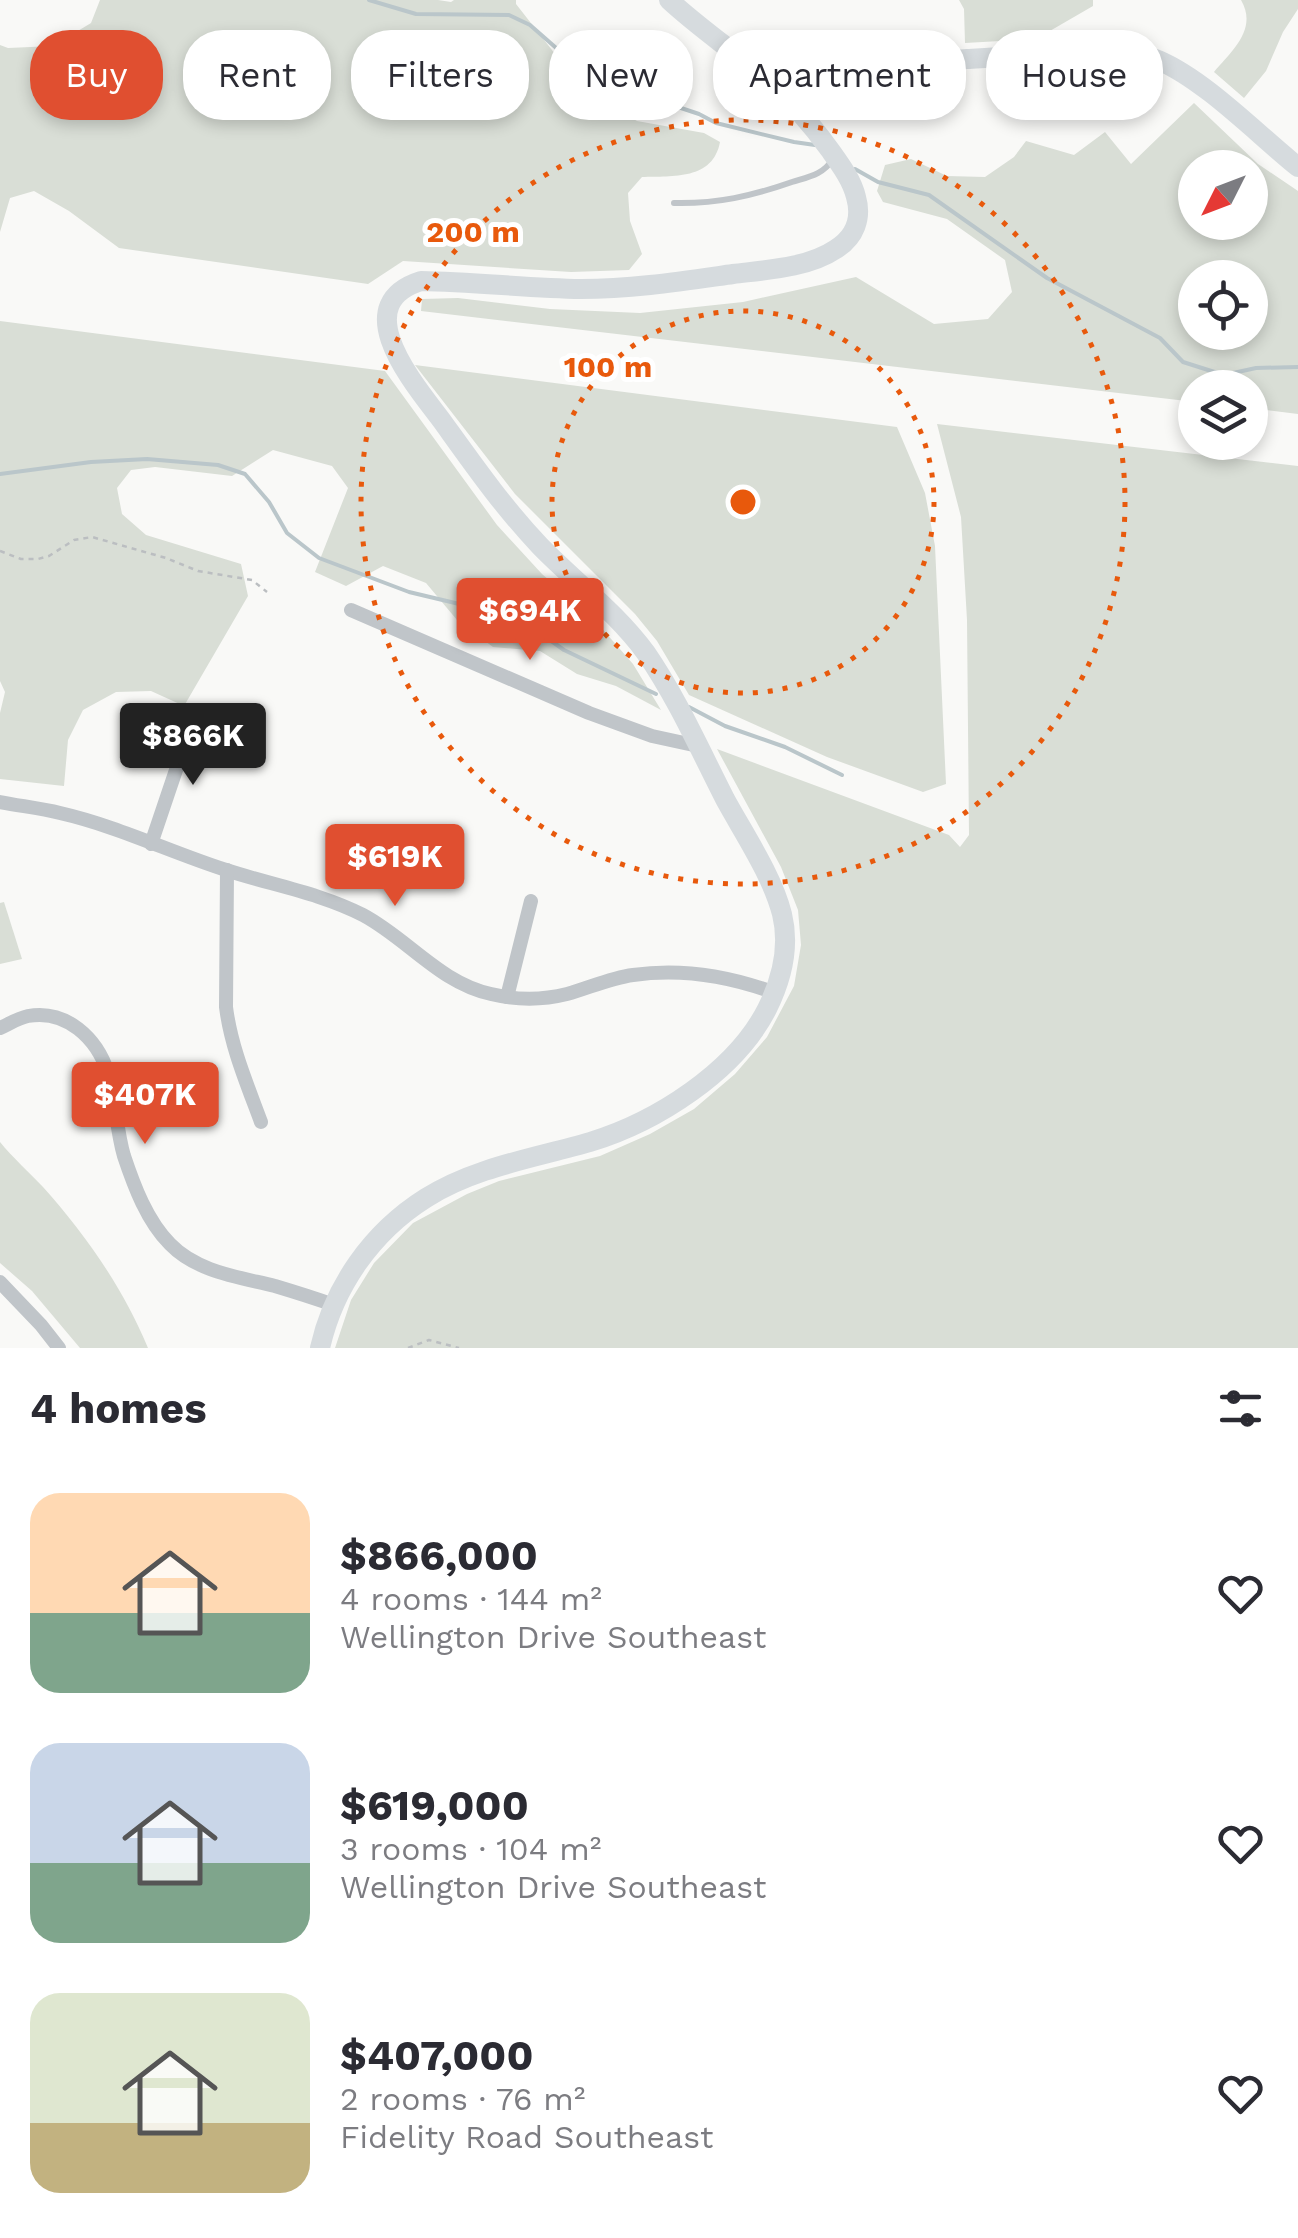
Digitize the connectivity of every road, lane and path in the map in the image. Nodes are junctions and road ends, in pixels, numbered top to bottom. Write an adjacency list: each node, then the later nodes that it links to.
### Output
1 (669, 0): 2 (street)
2 (713, 36)
3 (966, 59): 6 (street)
4 (806, 120): 5 (street)
5 (834, 156): 7 (lane); 12 (street)
6 (1298, 167)
7 (674, 202)
8 (0, 550): 9 (path)
9 (267, 592)
10 (351, 610): 12 (street)
11 (201, 717): 14 (street)
12 (698, 746): 17 (street)
13 (0, 802): 14 (street)
14 (151, 844): 15 (street)
15 (227, 870): 18 (street); 20 (street)
16 (531, 900): 18 (street)
17 (775, 993): 18 (street); 22 (street)
18 (508, 997)
19 (0, 1028): 22 (street)
20 (261, 1122)
21 (0, 1282): 23 (street)
22 (334, 1304): 24 (street)
23 (59, 1348)
24 (320, 1348)
25 (408, 1348): 26 (path)
26 (459, 1348)

